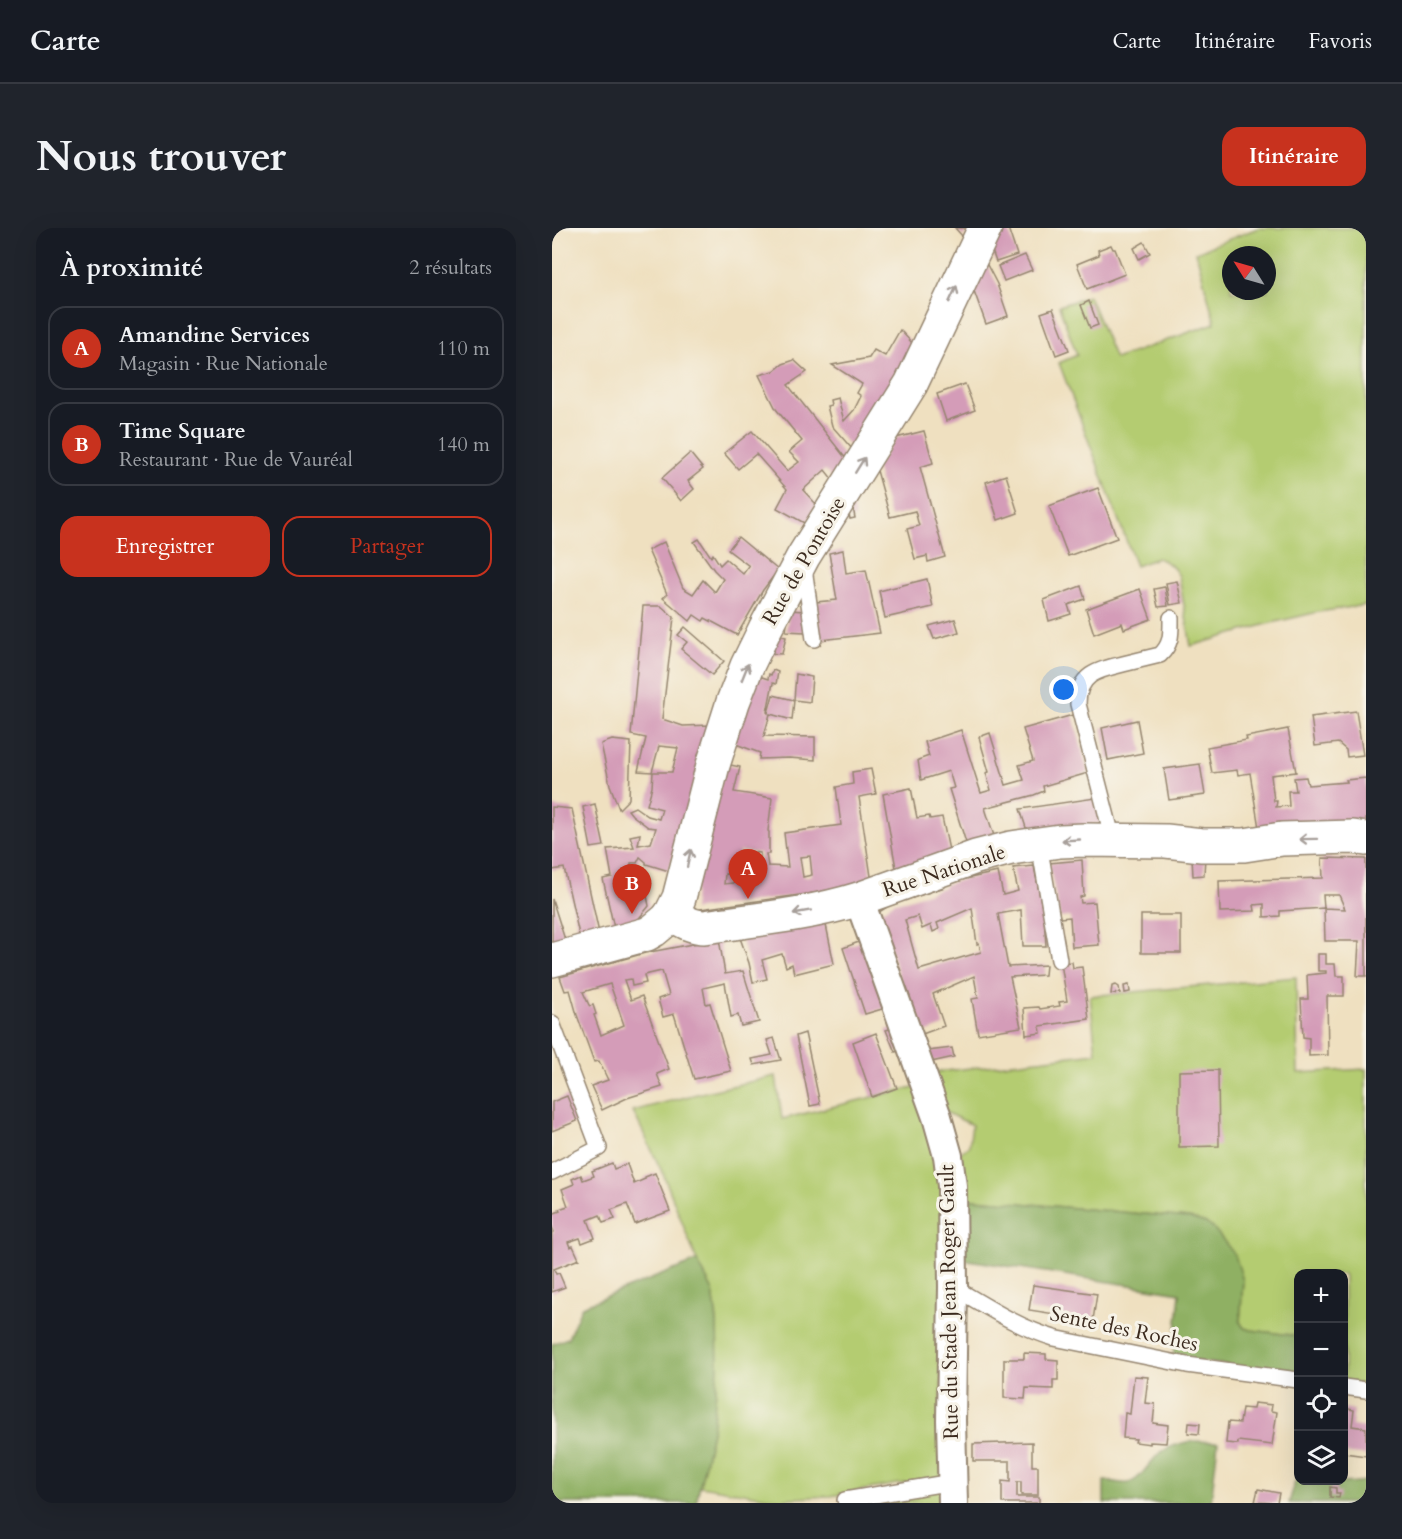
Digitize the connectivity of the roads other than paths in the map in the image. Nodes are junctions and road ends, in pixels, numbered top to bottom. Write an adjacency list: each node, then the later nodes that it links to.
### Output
1 (984, 228): 2 (street, Rue de Pontoise, one-way to 1)
2 (803, 557): 4 (lane); 9 (street, Rue de Pontoise, one-way to 2)
3 (1171, 618): 6 (lane)
4 (813, 639)
5 (1366, 838): 6 (street, Rue Nationale, one-way to 6)
6 (1113, 840): 7 (street, Rue Nationale, one-way to 7)
7 (1039, 844): 8 (street, Rue Nationale); 11 (lane)
8 (859, 899): 9 (street, Rue Nationale, one-way to 9); 14 (street, Rue du Stade Jean Roger Gault)
9 (671, 914): 10 (street)
10 (552, 960)
11 (1059, 960)
12 (552, 1023): 13 (lane)
13 (552, 1172)
14 (953, 1287): 15 (lane, Sente des Roches); 18 (street, Rue du Stade Jean Roger Gault)
15 (1294, 1379)
16 (1348, 1388): 17 (lane)
17 (1366, 1390)
18 (952, 1492): 19 (lane)
19 (845, 1500)

